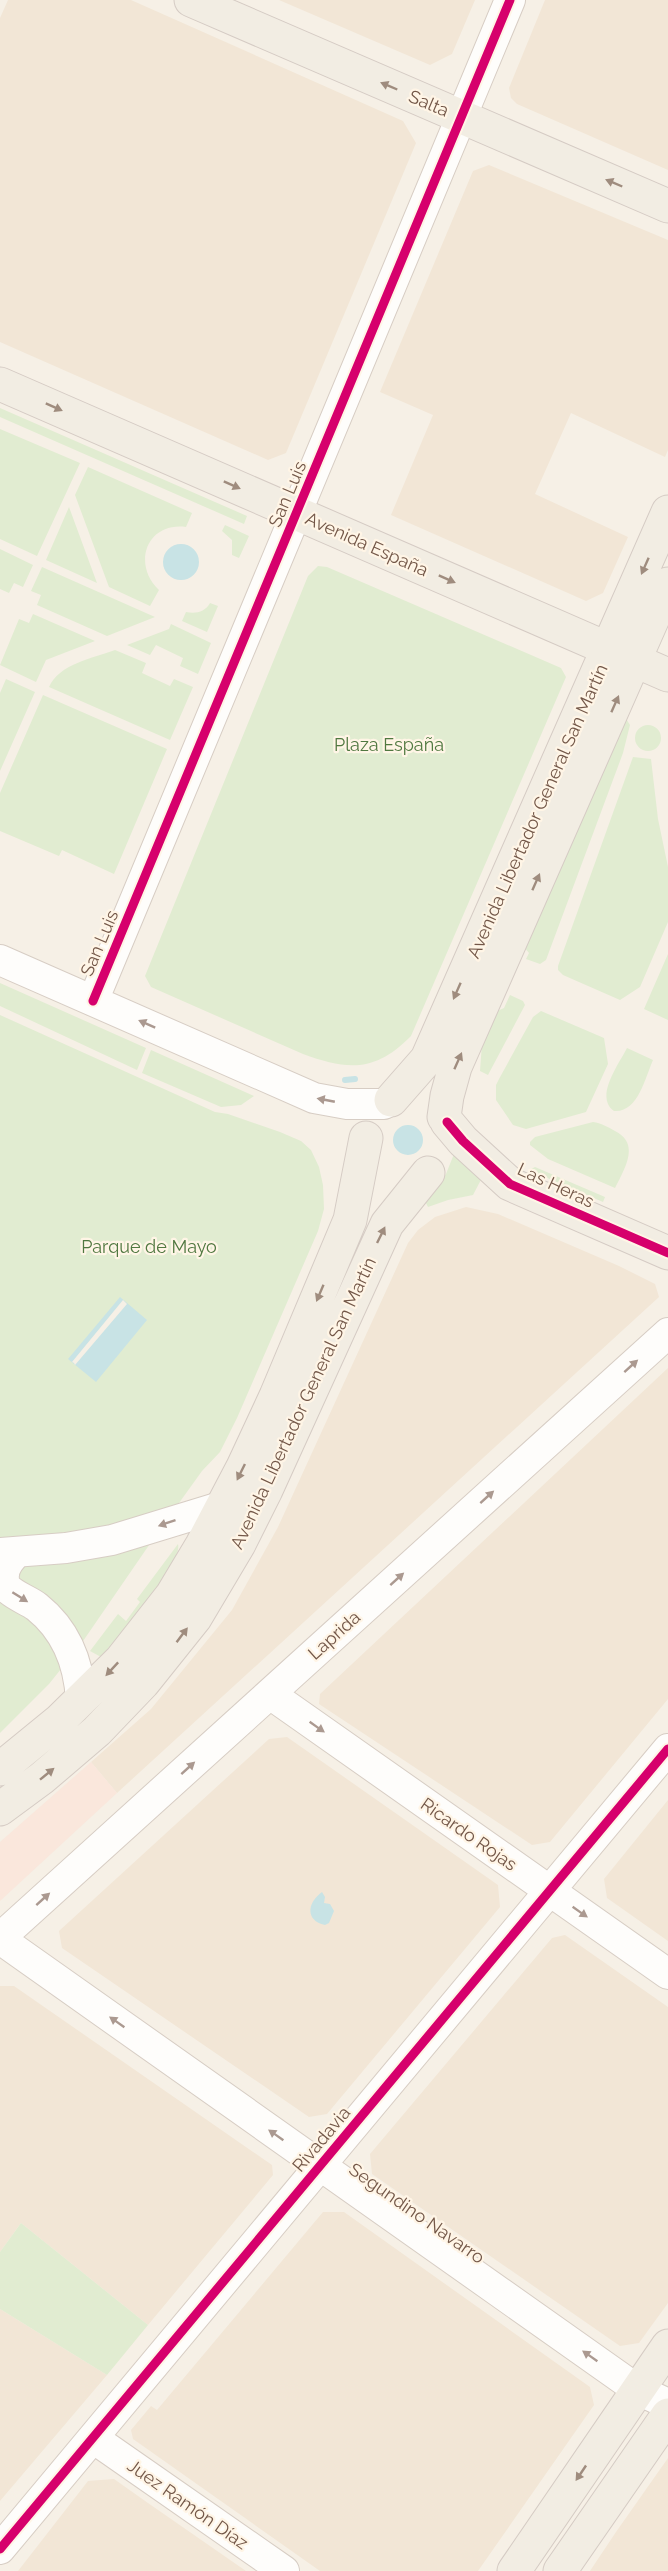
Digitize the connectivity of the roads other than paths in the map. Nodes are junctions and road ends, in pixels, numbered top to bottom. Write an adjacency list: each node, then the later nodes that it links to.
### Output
1 (191, 0): 3 (main road, Salta, one-way to 1)
2 (510, 0): 3 (street, San Luis)
3 (462, 117): 4 (main road, Salta, one-way to 3); 7 (street, San Luis)
4 (668, 206)
5 (0, 384): 7 (main road, Avenida España, one-way to 7)
6 (668, 512): 9 (main road, Avenida Libertador General San Martín, one-way to 9)
7 (297, 513): 9 (main road, Avenida España, one-way to 9); 12 (street, San Luis)
8 (668, 584): 9 (main road, Avenida Libertador General San Martín)
9 (621, 655): 10 (main road, Avenida España); 13 (main road, Avenida Libertador General San Martín, one-way to 13); 14 (main road, Avenida Libertador General San Martín, one-way to 9)
10 (668, 675)
11 (0, 960): 12 (street)
12 (93, 1001): 13 (street, one-way to 12)
13 (388, 1102): 14 (main road); 15 (main road)
14 (446, 1120): 16 (main road); 17 (main road, Las Heras)
15 (366, 1138): 16 (main road); 19 (main road, Avenida Libertador General San Martín, one-way to 19)
16 (428, 1173): 25 (main road, Avenida Libertador General San Martín, one-way to 16)
17 (668, 1253)
18 (668, 1333): 21 (street, Laprida, one-way to 18)
19 (223, 1506): 20 (street, one-way to 20); 22 (main road, Avenida Libertador General San Martín, one-way to 22)
20 (9, 1552): 22 (street, one-way to 22)
21 (270, 1694): 26 (street, Ricardo Rojas, one-way to 26); 27 (street, Laprida, one-way to 21)
22 (81, 1700): 24 (main road, Avenida Libertador General San Martín)
23 (668, 1749): 26 (street, Rivadavia)
24 (0, 1769)
25 (0, 1809)
26 (550, 1891): 28 (street, Ricardo Rojas, one-way to 28); 29 (street, Rivadavia)
27 (0, 1939): 29 (street, Segundino Navarro, one-way to 27)
28 (668, 1974)
29 (320, 2166): 31 (street, Segundino Navarro, one-way to 29); 34 (street, Rivadavia)
30 (668, 2346): 31 (main road)
31 (638, 2390): 32 (street, Segundino Navarro); 35 (main road); 37 (main road, one-way to 37)
32 (668, 2404)
33 (668, 2415): 35 (main road)
34 (93, 2438): 36 (street, Rivadavia); 38 (street, Juez Ramón Díaz)
35 (582, 2539): 39 (main road)
36 (0, 2549)
37 (519, 2566)
38 (284, 2571)
39 (560, 2571)

